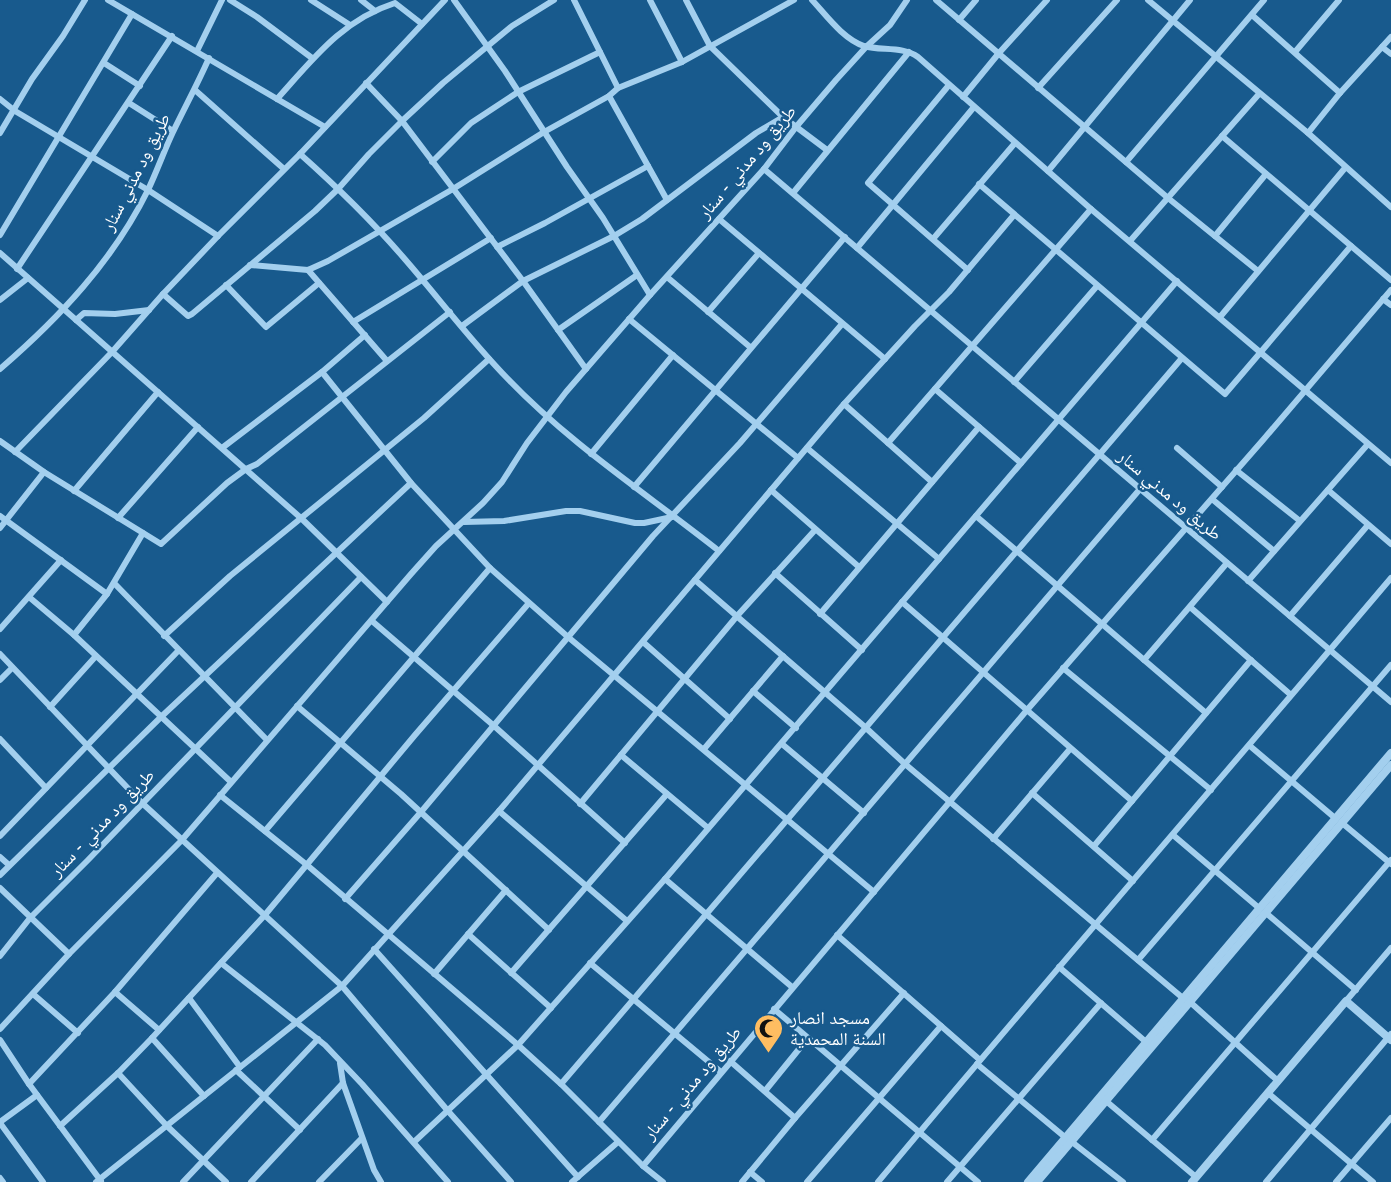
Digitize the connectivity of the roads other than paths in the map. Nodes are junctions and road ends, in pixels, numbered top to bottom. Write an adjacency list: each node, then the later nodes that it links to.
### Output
1 (85, 0): 63 (street)
2 (108, 0): 25 (street)
3 (222, 0): 37 (street)
4 (230, 0): 45 (street)
5 (311, 0): 30 (street)
6 (361, 0): 24 (street)
7 (445, 0): 29 (street)
8 (454, 0): 35 (street)
9 (554, 0): 35 (street)
10 (574, 0): 38 (street)
11 (650, 0): 46 (street)
12 (686, 0): 33 (street)
13 (794, 0): 33 (street)
14 (812, 0): 34 (street)
15 (907, 0): 34 (street, طريق ود مدني - سنار)
16 (936, 0): 27 (street)
17 (976, 0): 27 (street)
18 (1047, 0): 41 (street)
19 (1117, 0): 52 (street)
20 (1149, 0): 28 (street)
21 (1190, 0): 28 (street)
22 (1264, 0): 26 (street)
23 (1339, 0): 40 (street)
24 (375, 11): 29 (street); 30 (street)
25 (132, 14): 31 (street); 47 (street)
26 (1252, 15): 40 (street); 43 (street)
27 (959, 20): 41 (street)
28 (1173, 21): 43 (street); 68 (street)
29 (422, 24): 48 (street)
30 (350, 25): 45 (street)
31 (172, 36): 37 (street); 50 (street)
32 (1391, 38): 36 (street)
33 (710, 46): 46 (street); 64 (street)
34 (866, 46): 39 (street); 67 (street, طريق ود مدني - سنار)
35 (488, 47): 54 (street); 65 (street)
36 (1382, 47): 42 (street); 55 (street)
37 (197, 51): 44 (street)
38 (600, 52): 51 (street); 54 (street)
39 (909, 52): 49 (street); 76 (street)
40 (1295, 52): 55 (street)
41 (999, 53): 52 (street); 58 (street)
42 (1391, 54)
43 (1215, 57): 56 (street); 80 (street)
44 (209, 58): 53 (street, طريق ود مدني سنار); 60 (street)
45 (312, 58): 60 (street)
46 (682, 62): 51 (street)
47 (104, 63): 50 (street); 74 (street)
48 (366, 82): 65 (street); 66 (street)
49 (950, 85): 58 (street); 95 (street)
50 (140, 86): 61 (street)
51 (618, 88): 57 (street)
52 (1038, 88): 68 (street)
53 (195, 90): 69 (street, طريق ود مدني سنار); 83 (street)
54 (518, 92): 70 (street); 79 (street)
55 (1340, 93): 71 (street)
56 (1258, 94): 71 (street); 73 (street)
57 (609, 96): 70 (street); 81 (street)
58 (963, 97): 62 (street)
59 (0, 99): 63 (street)
60 (278, 99): 66 (street)
61 (129, 103): 69 (street); 78 (street)
62 (974, 107): 75 (street); 95 (street)
63 (15, 111): 72 (street); 74 (street)
64 (783, 117): 67 (street); 94 (street, طريق ود مدني - سنار)
65 (402, 121): 79 (street); 88 (street)
66 (325, 127): 77 (street)
67 (796, 127): 76 (street); 84 (street, طريق ود مدني - سنار)
68 (1085, 127): 80 (street); 85 (street)
69 (173, 131): 90 (street, طريق ود مدني سنار)
70 (544, 132): 89 (street); 93 (street)
71 (1308, 133): 82 (street)
72 (0, 134)
73 (1222, 136): 86 (street); 92 (street)
74 (59, 138): 78 (street); 102 (street)
75 (1015, 143): 85 (street); 87 (street)
76 (827, 150): 91 (street)
77 (300, 154): 83 (street); 88 (street)
78 (92, 158): 90 (street); 117 (street)
79 (432, 162): 89 (street)
80 (1126, 162): 92 (street)
81 (648, 166): 93 (street); 94 (street)
82 (1345, 168): 96 (street); 98 (street)
83 (284, 169): 103 (street)
84 (764, 169): 91 (street, طريق ود مدني سنار); 100 (street, طريق ود مدني - سنار)
85 (1048, 171): 97 (street)
86 (1266, 174): 98 (street); 104 (street)
87 (979, 184): 99 (street); 108 (street)
88 (338, 189): 101 (street); 116 (street)
89 (453, 189): 101 (street); 107 (street)
90 (148, 190): 103 (street); 138 (street, طريق ود مدني سنار)
91 (793, 193): 106 (street, طريق ود مدني سنار)
92 (1168, 198): 104 (street); 109 (street)
93 (589, 199): 105 (street); 111 (street)
94 (667, 200): 105 (street, طريق ود مدني - سنار)
95 (892, 205): 108 (street); 112 (street)
96 (1391, 207)
97 (1091, 209): 109 (street); 113 (street)
98 (1309, 211): 110 (street); 120 (street)
99 (1014, 215): 113 (street); 119 (street)
100 (719, 219): 115 (street); 122 (street, طريق ود مدني - سنار)
101 (379, 231): 118 (street); 124 (street)
102 (0, 235)
103 (218, 236): 133 (street)
104 (1215, 236): 120 (street)
105 (614, 237): 121 (street); 126 (street, طريق ود مدني - سنار)
106 (845, 237): 112 (street, طريق ود مدني سنار); 131 (street)
107 (491, 238): 111 (street); 124 (street)
108 (933, 239): 119 (street)
109 (1130, 241): 127 (street)
110 (1351, 246): 125 (street); 155 (street)
111 (497, 247): 126 (street)
112 (857, 248): 140 (street, طريق ود مدني سنار)
113 (1055, 250): 130 (street); 152 (street)
114 (0, 253): 117 (street)
115 (759, 253): 131 (street); 142 (street)
116 (250, 265): 118 (street); 129 (street)
117 (17, 269): 123 (street)
118 (308, 270): 128 (street)
119 (968, 270): 140 (street)
120 (1258, 271): 143 (street)
121 (637, 275): 134 (street); 150 (street)
122 (667, 276): 134 (street, طريق ود مدني - سنار); 142 (street)
123 (28, 278): 136 (street); 138 (street)
124 (422, 279): 141 (street); 146 (street)
125 (1391, 280)
126 (523, 281): 149 (street, طريق ود مدني - سنار); 150 (street)
127 (1177, 281): 143 (street); 147 (street)
128 (319, 283): 129 (street); 146 (street)
129 (226, 285): 133 (street)
130 (1096, 286): 147 (street); 164 (street)
131 (801, 288): 148 (street); 153 (street)
132 (1391, 290): 135 (street, طريق ود مدني - سنار)
133 (163, 294): 139 (street)
134 (650, 295): 144 (street, طريق ود مدني - سنار)
135 (1383, 299): 137 (street); 166 (street, طريق ود مدني - سنار)
136 (0, 300)
137 (1391, 306)
138 (64, 309): 145 (street); 161 (street, طريق ود مدني سنار)
139 (149, 310): 145 (street); 154 (street)
140 (929, 311): 152 (street, طريق ود مدني سنار); 159 (street)
141 (450, 312): 149 (street); 160 (street)
142 (708, 312): 153 (street)
143 (1220, 317): 155 (street)
144 (629, 319): 156 (street); 162 (street, طريق ود مدني - سنار)
145 (76, 320): 154 (street)
146 (353, 322): 151 (street)
147 (1141, 323): 157 (street); 172 (street)
148 (842, 324): 159 (street); 173 (street)
149 (462, 326): 158 (street)
150 (558, 330): 162 (street)
151 (365, 335): 160 (street); 163 (street)
152 (971, 346): 164 (street, طريق ود مدني سنار); 165 (street)
153 (750, 347): 167 (street)
154 (112, 352): 168 (street); 183 (street)
155 (1259, 352): 157 (street); 166 (street)
156 (673, 356): 167 (street); 184 (street)
157 (1182, 358): 185 (street)
158 (489, 359): 171 (street); 182 (street)
159 (885, 359): 170 (street)
160 (387, 361): 169 (street)
161 (0, 369)
162 (586, 369): 171 (street, طريق ود مدني - سنار)
163 (322, 372): 169 (street); 179 (street)
164 (1014, 382): 172 (street, طريق ود مدني سنار)
165 (935, 388): 175 (street); 177 (street)
166 (1306, 390): 178 (street); 190 (street, طريق ود مدني - سنار)
167 (714, 391): 173 (street); 194 (street)
168 (158, 392): 174 (street); 199 (street)
169 (342, 398): 182 (street); 189 (street)
170 (844, 404): 177 (street); 180 (street)
171 (547, 417): 184 (street); 207 (street, طريق ود مدني - سنار)
172 (1058, 419): 185 (street, طريق ود مدني سنار); 187 (street)
173 (756, 425): 186 (street); 201 (street)
174 (198, 427): 179 (street); 204 (street)
175 (979, 427): 187 (street); 192 (street)
176 (0, 441): 183 (street)
177 (888, 443): 192 (street)
178 (1368, 444): 188 (street); 198 (street)
179 (222, 448): 189 (street)
180 (807, 448): 186 (street); 208 (street)
181 (1177, 448): 195 (street)
182 (384, 451): 193 (street); 205 (street)
183 (15, 452): 191 (street)
184 (591, 454): 194 (street)
185 (1099, 454): 196 (street, طريق ود مدني سنار); 219 (street)
186 (798, 458): 197 (street)
187 (1020, 463): 202 (street)
188 (1391, 463)
189 (246, 469): 205 (street); 214 (street)
190 (1236, 470): 195 (street, طريق ود مدني - سنار); 206 (street)
191 (44, 472): 199 (street); 203 (street)
192 (932, 482): 208 (street)
193 (411, 483): 212 (street); 218 (street, طريق ود مدني - سنار)
194 (634, 487): 201 (street)
195 (1222, 487): 200 (street, طريق ود مدني - سنار)
196 (1140, 489): 211 (street, طريق ود مدني سنار); 231 (street)
197 (771, 490): 213 (street); 217 (street)
198 (1328, 490): 206 (street); 209 (street)
199 (74, 491): 204 (street)
200 (1212, 499): 211 (street, طريق ود مدني - سنار); 216 (street)
201 (674, 516): 207 (street); 217 (street); 246 (street)
202 (976, 516): 219 (street); 220 (street)
203 (3, 518): 210 (street); 221 (street)
204 (118, 518): 214 (street)
205 (302, 519): 218 (street); 245 (street)
206 (1300, 521): 216 (street)
207 (463, 522): 212 (street, طريق ود مدني - سنار)
208 (898, 523): 220 (street); 223 (street)
209 (1368, 525): 215 (street); 240 (street)
210 (0, 528)
211 (1186, 529): 222 (street, طريق ود مدني سنار); 242 (street, طريق ود مدني - سنار)
212 (453, 530): 224 (street); 234 (street, طريق ود مدني - سنار)
213 (815, 530): 223 (street); 225 (street)
214 (143, 533): 230 (street)
215 (1391, 544)
216 (1274, 550): 229 (street)
217 (719, 551): 228 (street)
218 (336, 552): 226 (street); 263 (street, طريق ود مدني - سنار)
219 (1016, 552): 231 (street); 247 (street)
220 (939, 559): 235 (street)
221 (61, 560): 232 (street); 233 (street)
222 (1227, 563): 229 (street, طريق ود مدني سنار); 237 (street)
223 (859, 567): 238 (street)
224 (490, 568): 236 (street); 255 (street)
225 (775, 573): 238 (street); 239 (street)
226 (361, 577): 234 (street); 275 (street, طريق ود مدني - سنار)
227 (1391, 578): 250 (street)
228 (695, 580): 239 (street); 248 (street)
229 (1248, 581): 240 (street, طريق ود مدني سنار)
230 (114, 583): 232 (street); 245 (street)
231 (1058, 586): 242 (street); 261 (street)
232 (107, 594): 244 (street)
233 (30, 597): 243 (street); 244 (street)
234 (387, 602): 241 (street, طريق ود مدني - سنار)
235 (902, 602): 247 (street); 249 (street)
236 (529, 603): 246 (street); 267 (street)
237 (1190, 607): 256 (street); 257 (street)
238 (820, 614): 249 (street)
239 (737, 616): 254 (street); 265 (street)
240 (1290, 616): 250 (street, طريق ود مدني سنار)
241 (372, 621): 255 (street); 273 (street, طريق ود مدني - سنار)
242 (1102, 624): 256 (street); 260 (street, طريق ود مدني - سنار)
243 (0, 629)
244 (74, 635): 253 (street)
245 (164, 636): 251 (street)
246 (568, 637): 262 (street); 281 (street)
247 (942, 638): 261 (street); 282 (street)
248 (643, 642): 262 (street); 265 (street)
249 (862, 650): 269 (street)
250 (1330, 650): 266 (street, طريق ود مدني سنار); 271 (street)
251 (178, 651): 263 (street); 270 (street)
252 (0, 654): 259 (street)
253 (96, 656): 270 (street); 274 (street)
254 (783, 656): 268 (street); 269 (street)
255 (415, 657): 267 (street); 286 (street)
256 (1144, 660): 278 (street)
257 (1251, 660): 271 (street); 278 (street)
258 (1391, 665): 266 (street)
259 (12, 668): 264 (street); 274 (street)
260 (1063, 668): 277 (street, طريق ود مدني - سنار); 295 (street)
261 (984, 672): 277 (street); 296 (street)
262 (616, 675): 276 (street); 298 (street)
263 (205, 677): 275 (street); 279 (street, طريق ود مدني - سنار)
264 (0, 680)
265 (686, 680): 276 (street); 280 (street)
266 (1373, 686): 272 (street, طريق ود مدني سنار); 302 (street)
267 (453, 691): 281 (street); 300 (street)
268 (753, 691): 280 (street); 283 (street)
269 (826, 692): 282 (street); 283 (street)
270 (137, 693): 279 (street); 288 (street)
271 (1292, 695): 289 (street)
272 (1391, 702)
273 (297, 706): 285 (street, طريق ود مدني - سنار); 286 (street)
274 (50, 707): 288 (street)
275 (235, 707): 285 (street); 290 (street, طريق ود مدني - سنار)
276 (658, 710): 291 (street); 294 (street)
277 (1027, 710): 292 (street); 310 (street, طريق ود مدني - سنار)
278 (1206, 713): 295 (street)
279 (162, 716): 290 (street); 299 (street, طريق ود مدني - سنار)
280 (730, 718): 291 (street)
281 (493, 726): 298 (street); 315 (street)
282 (865, 727): 296 (street); 301 (street)
283 (796, 728): 287 (street)
284 (0, 739): 305 (street)
285 (267, 740): 303 (street, طريق ود مدني - سنار)
286 (342, 743): 300 (street); 320 (street)
287 (782, 744): 301 (street); 304 (street)
288 (86, 746): 299 (street); 305 (street)
289 (1250, 746): 302 (street); 306 (street)
290 (196, 748): 303 (street); 312 (street, طريق ود مدني - سنار)
291 (704, 749): 304 (street)
292 (1070, 749): 307 (street); 311 (street)
293 (1391, 753): 318 (street)
294 (621, 755): 308 (street); 313 (street)
295 (1170, 757): 306 (street); 311 (street)
296 (905, 764): 310 (street); 316 (street)
297 (1391, 765): 318 (street)
298 (537, 766): 313 (street); 314 (street)
299 (108, 769): 312 (street); 331 (street, طريق ود مدني - سنار)
300 (380, 776): 315 (street); 332 (street)
301 (822, 778): 316 (street); 317 (street)
302 (1292, 780): 318 (street); 333 (street)
303 (231, 782): 309 (street, طريق ود مدني - سنار)
304 (746, 786): 317 (street); 319 (street)
305 (46, 788): 322 (street)
306 (1211, 790): 321 (street)
307 (1032, 793): 323 (street); 326 (street)
308 (667, 794): 319 (street); 325 (street)
309 (220, 795): 320 (street, طريق ود مدني - سنار); 324 (street, طريق ود مدني - سنار)
310 (949, 801): 323 (street); 341 (street, طريق ود مدني - سنار)
311 (1132, 801): 326 (street)
312 (142, 803): 324 (street); 346 (street, طريق ود مدني - سنار)
313 (580, 804): 325 (street)
314 (499, 811): 327 (street); 338 (street)
315 (421, 812): 327 (street); 342 (street)
316 (864, 813): 328 (street)
317 (786, 819): 328 (street); 344 (street)
318 (1339, 821): 330 (street); 343 (street)
319 (708, 828): 336 (street)
320 (265, 831): 332 (street, طريق ود مدني - سنار)
321 (1173, 835): 333 (street); 337 (street)
322 (0, 836)
323 (993, 839): 348 (street)
324 (181, 841): 334 (street); 357 (street, طريق ود مدني - سنار)
325 (625, 843): 338 (street)
326 (1094, 846): 337 (street)
327 (462, 851): 340 (street); 350 (street)
328 (829, 853): 341 (street); 355 (street)
329 (0, 857): 331 (street)
330 (1390, 862): 356 (street)
331 (9, 865): 335 (street, طريق ود مدني - سنار)
332 (307, 865): 342 (street, طريق ود مدني - سنار); 345 (street)
333 (1214, 869): 343 (street); 359 (street)
334 (218, 873): 345 (street); 368 (street)
335 (0, 874)
336 (666, 879): 344 (street); 347 (street)
337 (1133, 881): 348 (street)
338 (587, 886): 347 (street); 349 (street)
339 (0, 888): 346 (street)
340 (506, 890): 349 (street); 351 (street)
341 (874, 892): 352 (street, طريق ود مدني - سنار)
342 (345, 899): 350 (street, طريق ود مدني - سنار)
343 (1262, 910): 356 (street); 373 (street)
344 (706, 914): 355 (street); 372 (street)
345 (264, 916): 360 (street); 365 (street)
346 (30, 918): 357 (street); 358 (street, طريق ود مدني - سنار)
347 (627, 921): 361 (street)
348 (1096, 924): 359 (street); 362 (street)
349 (549, 930): 363 (street)
350 (387, 934): 354 (street); 364 (street, طريق ود مدني - سنار)
351 (468, 934): 363 (street); 364 (street)
352 (837, 935): 366 (street, طريق ود مدني - سنار); 369 (street)
353 (1391, 948): 367 (street)
354 (374, 949): 365 (street); 399 (street)
355 (747, 950): 366 (street); 383 (street)
356 (1312, 952): 367 (street); 390 (street)
357 (69, 954): 370 (street, طريق ود مدني - سنار)
358 (0, 956)
359 (1138, 960): 373 (street)
360 (221, 963): 371 (street); 378 (street)
361 (590, 963): 372 (street); 376 (street)
362 (1059, 967): 375 (street); 394 (street)
363 (511, 972): 376 (street)
364 (434, 974): 391 (street, طريق ود مدني - سنار)
365 (342, 986): 378 (street); 412 (street)
366 (792, 987): 377 (street, طريق ود مدني - سنار)
367 (1356, 990): 374 (street)
368 (115, 992): 381 (street); 382 (street)
369 (904, 993): 379 (street); 395 (street)
370 (33, 994): 380 (street, طريق ود مدني - سنار); 382 (street)
371 (189, 998): 381 (street); 396 (street)
372 (633, 999): 383 (street); 403 (street)
373 (1187, 1000): 389 (street); 390 (street); 411 (street)
374 (1346, 1001): 384 (street); 400 (street)
375 (1101, 1003): 389 (street); 410 (street)
376 (551, 1008): 391 (street)
377 (774, 1009): 386 (street); 392 (street, طريق ود مدني - سنار)
378 (296, 1023): 387 (street); 396 (street)
379 (941, 1026): 394 (street); 409 (street)
380 (0, 1029)
381 (159, 1030): 385 (street)
382 (78, 1033): 402 (street)
383 (674, 1034): 397 (street); 416 (street)
384 (1390, 1037): 419 (street)
385 (152, 1038): 398 (street); 407 (street)
386 (808, 1038): 395 (street); 404 (street)
387 (318, 1039): 393 (street); 408 (street)
388 (0, 1040): 402 (street)
389 (1146, 1042): 423 (street)
390 (1236, 1044): 400 (street); 424 (street)
391 (518, 1046): 399 (street); 403 (street, طريق ود مدني - سنار)
392 (730, 1061): 397 (street, طريق ود مدني - سنار); 404 (street)
393 (340, 1062): 401 (street); 425 (street)
394 (979, 1062): 410 (street); 421 (street)
395 (840, 1065): 409 (street); 413 (street)
396 (238, 1069): 407 (street); 408 (street)
397 (721, 1072): 429 (street, طريق ود مدني - سنار)
398 (118, 1073): 417 (street); 418 (street)
399 (486, 1076): 412 (street); 434 (street)
400 (1278, 1081): 405 (street)
401 (343, 1083): 420 (street); 422 (street)
402 (29, 1084): 406 (street)
403 (561, 1084): 416 (street, طريق ود مدني - سنار)
404 (765, 1091): 413 (street)
405 (1268, 1093): 419 (street); 435 (street)
406 (37, 1095): 415 (street); 417 (street)
407 (204, 1096): 418 (street)
408 (264, 1096): 420 (street); 427 (street)
409 (879, 1098): 421 (street); 450 (street)
410 (1018, 1099): 423 (street); 430 (street)
411 (1106, 1101): 423 (street); 424 (street)
412 (448, 1111): 425 (street); 445 (street)
413 (795, 1118): 431 (street)
414 (1391, 1118): 428 (street)
415 (0, 1122): 438 (street)
416 (599, 1122): 426 (street, طريق ود مدني - سنار)
417 (60, 1126): 436 (street)
418 (167, 1126): 427 (street); 436 (street)
419 (1311, 1129): 428 (street); 457 (street)
420 (300, 1130): 441 (street)
421 (919, 1132): 430 (street); 451 (street)
422 (362, 1138): 442 (street); 443 (street)
423 (1069, 1140): 454 (street); 455 (street); 456 (street)
424 (1152, 1140): 435 (street)
425 (414, 1142): 444 (street)
426 (618, 1142): 429 (street, طريق ود مدني - سنار); 434 (street)
427 (203, 1161): 439 (street); 440 (street)
428 (1352, 1164): 458 (street); 459 (street)
429 (643, 1166): 432 (street)
430 (960, 1167): 452 (street); 453 (street)
431 (750, 1172): 448 (street); 449 (street)
432 (654, 1175): 446 (street); 447 (street)
433 (0, 1178): 437 (street)
434 (575, 1180)
435 (1194, 1180)
436 (99, 1181)
437 (3, 1182)
438 (43, 1182)
439 (183, 1182)
440 (226, 1182)
441 (251, 1182)
442 (319, 1182)
443 (381, 1182)
444 (448, 1182)
445 (512, 1182)
446 (646, 1182)
447 (663, 1182)
448 (742, 1182)
449 (762, 1182)
450 (807, 1182)
451 (878, 1182)
452 (947, 1182)
453 (978, 1182)
454 (1028, 1182)
455 (1036, 1182)
456 (1123, 1182)
457 (1266, 1182)
458 (1336, 1182)
459 (1373, 1182)

